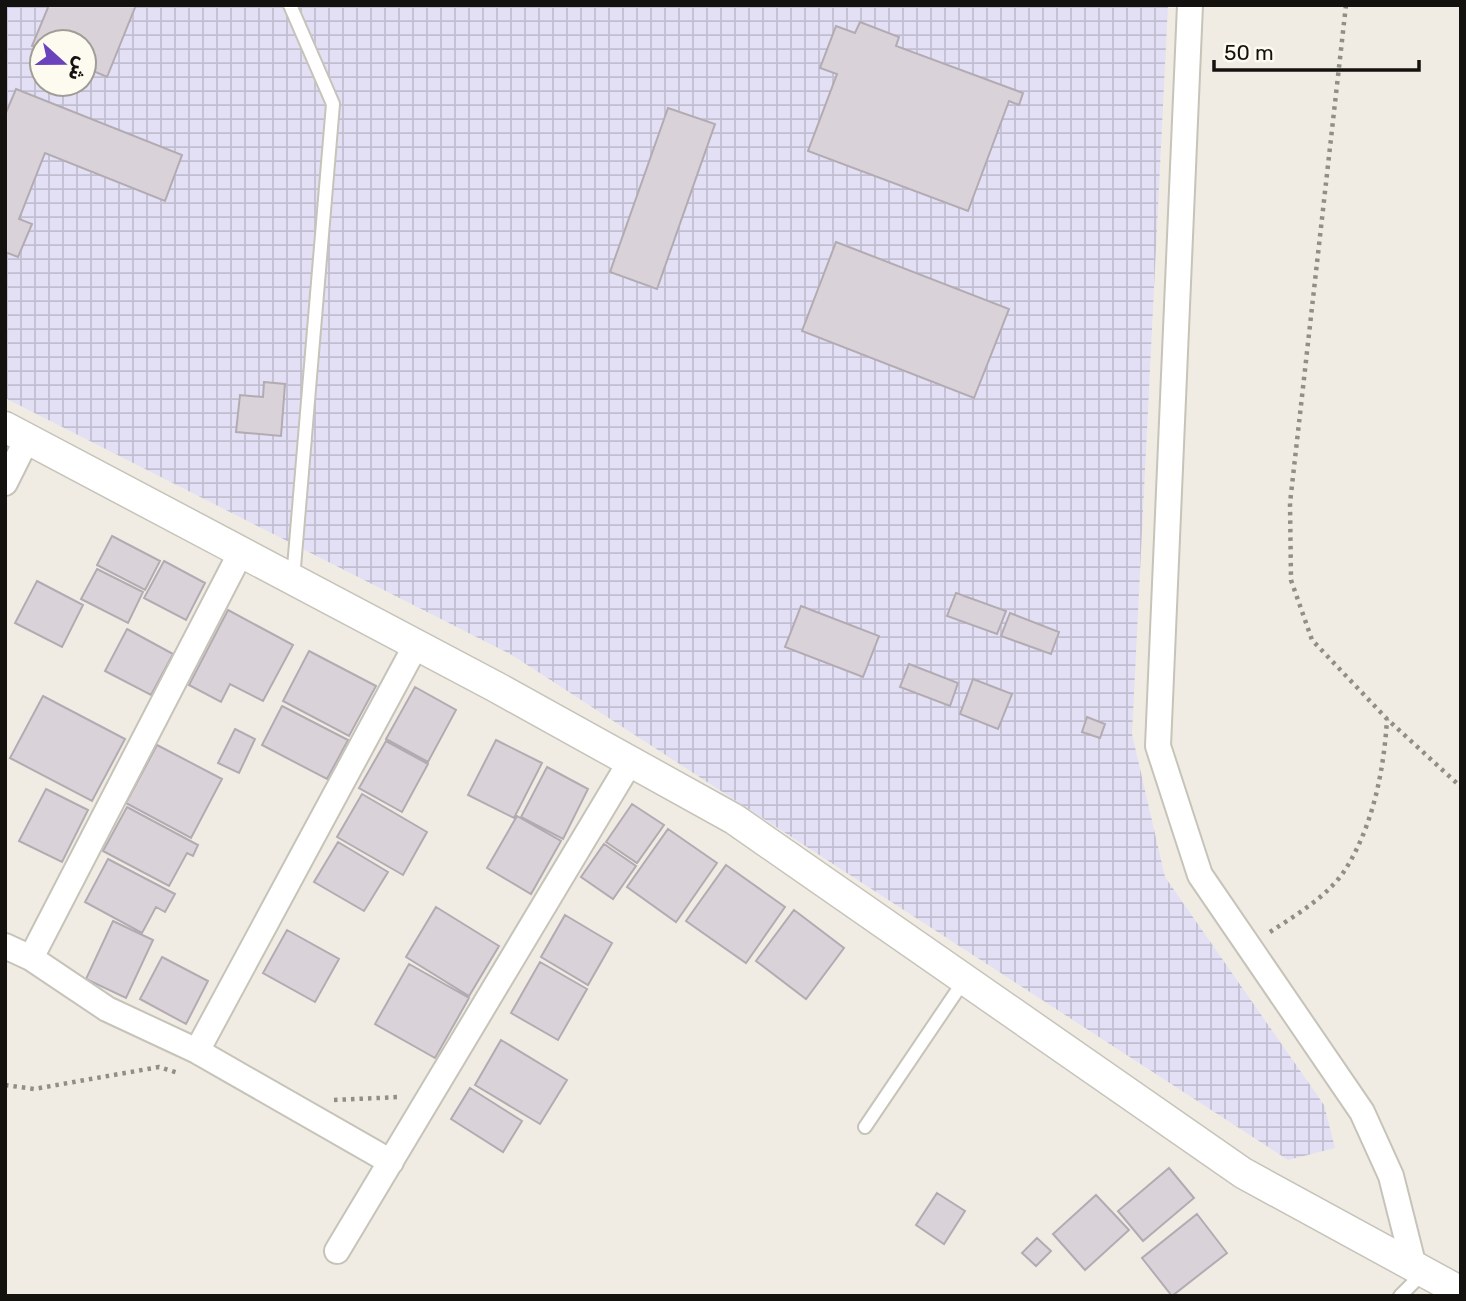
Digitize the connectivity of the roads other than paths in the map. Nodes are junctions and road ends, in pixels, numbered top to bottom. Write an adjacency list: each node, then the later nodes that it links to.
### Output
1 (290, 5): 6 (lane)
2 (1190, 5): 16 (street)
3 (16, 433): 4 (street); 5 (street)
4 (5, 483)
5 (240, 552): 6 (street); 10 (street)
6 (293, 579): 7 (street)
7 (416, 645): 8 (street); 12 (street)
8 (630, 762): 11 (street); 14 (street)
9 (5, 946): 10 (street)
10 (31, 958): 12 (street)
11 (965, 979): 13 (lane); 16 (street)
12 (197, 1051): 14 (street)
13 (865, 1127)
14 (391, 1163): 15 (street)
15 (337, 1251)
16 (1419, 1269): 17 (street); 18 (lane)
17 (1461, 1292)
18 (1400, 1296)

